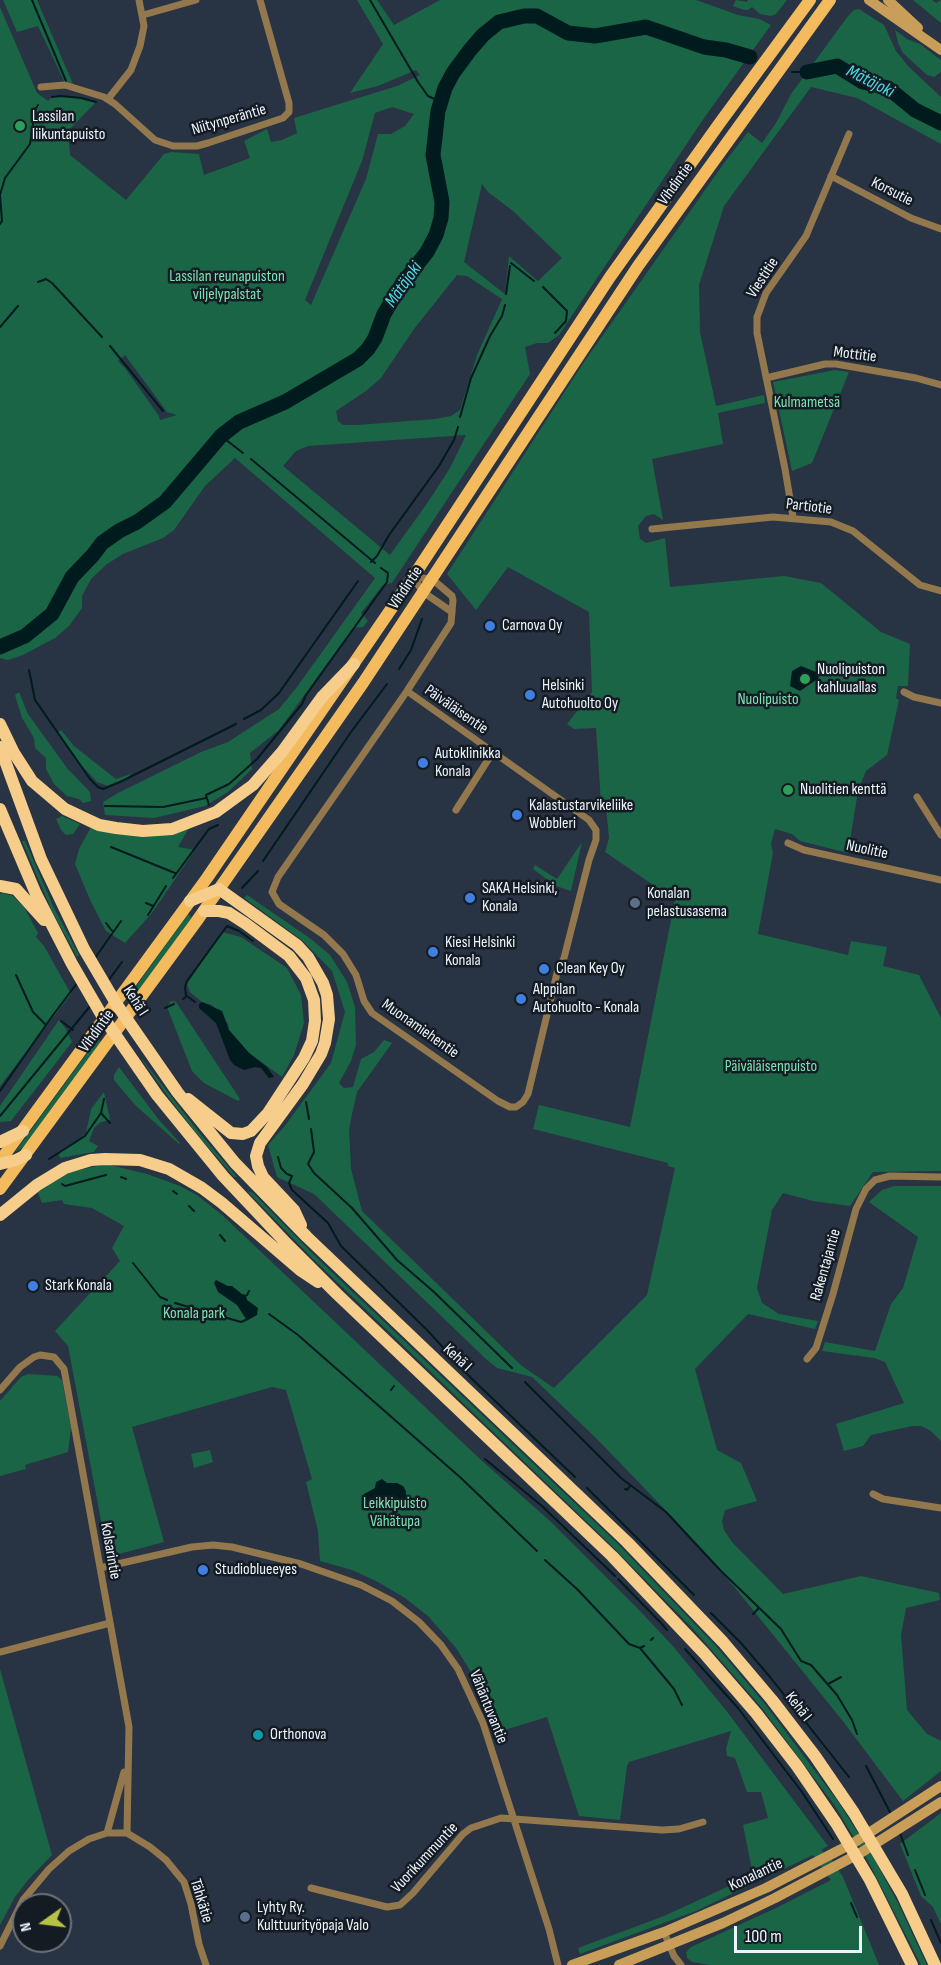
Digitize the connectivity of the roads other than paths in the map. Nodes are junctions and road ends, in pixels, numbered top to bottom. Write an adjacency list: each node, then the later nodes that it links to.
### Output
1 (139, 0): 8 (street)
2 (196, 0): 8 (street)
3 (260, 0): 11 (street, Niitynperäntie)
4 (810, 0): 19 (main road, Vihdintie)
5 (830, 0): 20 (main road, Vihdintie)
6 (868, 0): 9 (main road)
7 (888, 0): 9 (main road)
8 (143, 15): 11 (street)
9 (941, 49)
10 (41, 87): 11 (street, Niitynperäntie)
11 (108, 99)
12 (849, 134): 13 (street, Viestitie)
13 (831, 176): 14 (street, Korsutie); 15 (street, Viestitie)
14 (941, 229)
15 (766, 378): 16 (street, Mottitie); 17 (street, Viestitie)
16 (941, 385)
17 (794, 517): 18 (street, Partiotie); 21 (street, Partiotie)
18 (652, 529)
19 (413, 577): 20 (street); 22 (street); 24 (main road, Vihdintie)
20 (432, 579): 22 (main road, Vihdintie); 23 (street)
21 (941, 591)
22 (423, 592): 23 (street); 38 (main road, Vihdintie)
23 (452, 612): 25 (street, Muonamiehentie)
24 (354, 664): 28 (highway); 39 (main road, Vihdintie)
25 (407, 692): 30 (street, Päiväläisentie); 30 (street, Muonamiehentie)
26 (904, 692): 27 (street)
27 (941, 703)
28 (0, 724)
29 (0, 747): 42 (highway, Kehä I)
30 (493, 752): 33 (street, Päiväläisentie)
31 (917, 797): 34 (street)
32 (0, 809): 41 (highway)
33 (456, 810)
34 (941, 835)
35 (788, 843): 36 (street, Nuolitie)
36 (941, 880)
37 (0, 886): 41 (highway)
38 (219, 889): 39 (highway); 40 (main road, Vihdintie); 50 (highway)
39 (190, 901): 43 (main road, Vihdintie)
40 (204, 911): 42 (highway); 45 (main road, Vihdintie)
41 (53, 929): 51 (highway)
42 (178, 1093): 50 (highway, Kehä I)
43 (23, 1131): 44 (highway); 46 (main road, Vihdintie)
44 (0, 1142)
45 (26, 1155): 46 (highway); 48 (main road, Vihdintie)
46 (0, 1163)
47 (941, 1177): 52 (street, Rakentajantie)
48 (0, 1189)
49 (0, 1215): 51 (highway)
50 (307, 1237): 76 (highway, Kehä I)
51 (337, 1294): 75 (highway)
52 (807, 1359)
53 (0, 1390): 56 (street, Kolsarintie)
54 (873, 1494): 55 (street)
55 (941, 1508)
56 (100, 1568): 57 (street, Kolsarintie); 62 (street, Vähäntuvantie)
57 (110, 1623): 58 (street); 59 (street, Kolsarintie)
58 (0, 1653)
59 (127, 1761): 64 (street, Kolsarintie); 65 (street, Kolsarintie)
60 (941, 1786): 67 (main road, Konalantie)
61 (941, 1802): 69 (main road, Konalantie)
62 (513, 1818): 63 (street, Vuorikummuntie); 66 (street, Vuorikummuntie); 71 (street, Vähäntuvantie)
63 (703, 1822)
64 (107, 1833): 65 (street); 68 (street)
65 (127, 1833): 70 (street, Tähkätie)
66 (311, 1888)
67 (664, 1932): 69 (street); 72 (main road, Konalantie)
68 (0, 1946)
69 (670, 1946): 73 (main road, Konalantie); 74 (street)
70 (207, 1965)
71 (558, 1965)
72 (572, 1965)
73 (619, 1965)
74 (681, 1965)
75 (912, 1965)
76 (935, 1965)

